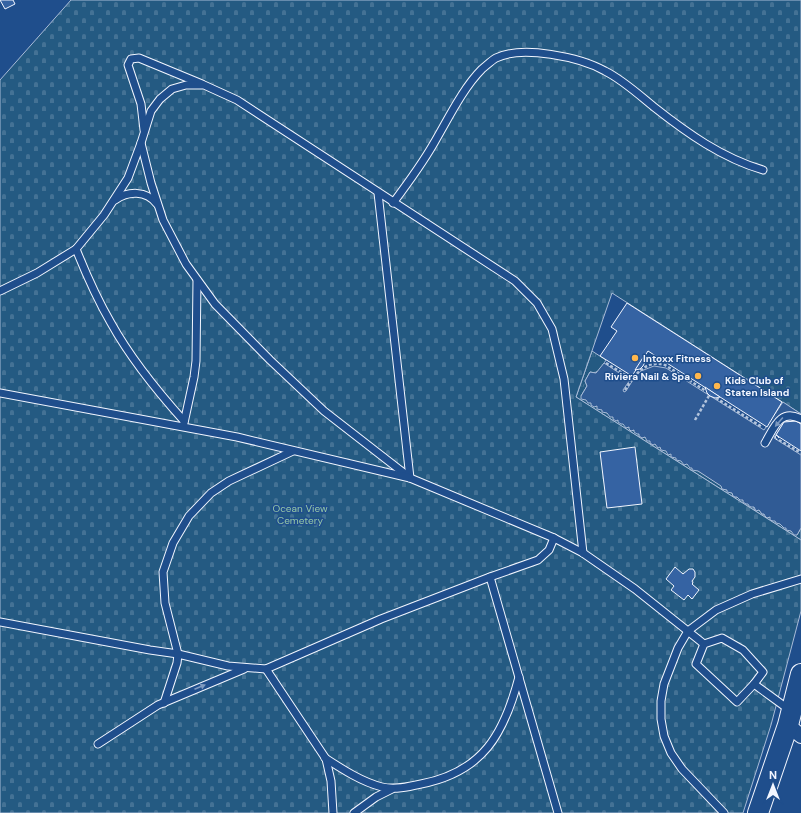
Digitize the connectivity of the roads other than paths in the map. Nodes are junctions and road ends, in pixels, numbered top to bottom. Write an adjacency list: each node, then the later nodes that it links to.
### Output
1 (204, 85): 2 (lane); 2 (lane); 5 (lane)
2 (144, 135): 3 (lane)
3 (141, 143): 6 (lane); 8 (lane)
4 (763, 170): 7 (lane)
5 (378, 193): 7 (lane); 17 (lane)
6 (113, 201): 8 (lane); 9 (lane)
7 (393, 203): 19 (lane)
8 (158, 206): 10 (lane)
9 (76, 249): 11 (lane); 14 (lane)
10 (197, 280): 14 (lane); 17 (lane)
11 (0, 291)
12 (0, 394): 14 (lane)
13 (801, 419): 15 (lane, one-way to 15)
14 (184, 424): 16 (lane)
15 (765, 443)
16 (294, 451): 17 (lane); 25 (lane)
17 (410, 478): 18 (lane)
18 (554, 538): 19 (lane); 20 (lane)
19 (583, 553): 23 (lane)
20 (490, 576): 27 (lane); 29 (lane)
21 (801, 579): 23 (lane)
22 (0, 622): 25 (lane)
23 (688, 631): 24 (lane); 39 (lane)
24 (704, 644): 30 (lane); 30 (lane)
25 (178, 654): 26 (lane); 31 (lane)
26 (246, 668): 27 (lane); 31 (lane, one-way to 26)
27 (266, 669): 34 (lane)
28 (801, 674): 32 (main road)
29 (519, 677): 35 (lane); 38 (lane)
30 (754, 684): 32 (lane)
31 (164, 703): 33 (lane)
32 (793, 724): 40 (main road)
33 (98, 744)
34 (325, 758): 35 (lane); 36 (lane)
35 (393, 788): 37 (lane)
36 (333, 813)
37 (354, 813)
38 (558, 813)
39 (724, 813)
40 (758, 813)

